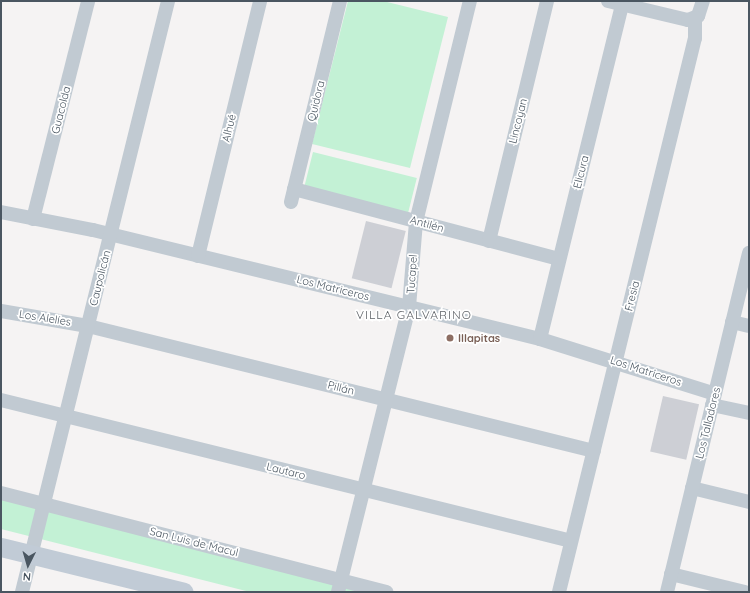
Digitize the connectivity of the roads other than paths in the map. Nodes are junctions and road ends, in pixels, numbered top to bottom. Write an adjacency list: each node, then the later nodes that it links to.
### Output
1 (88, 1): 13 (street, Guacolda)
2 (168, 1): 15 (street, Caupolicán)
3 (260, 1): 18 (street, Alhué)
4 (340, 1): 11 (street, Quidora)
5 (470, 1): 14 (street, Tucapel)
6 (547, 1): 16 (street, Lincoyan)
7 (608, 1): 9 (street)
8 (703, 1): 10 (street, Fresia)
9 (622, 4): 10 (street); 19 (street, Elicura)
10 (695, 18): 26 (street, Fresia)
11 (293, 195): 14 (street, Antilén)
12 (1, 212): 13 (street, Los Matriceros)
13 (33, 219): 15 (street, Los Matriceros)
14 (416, 222): 16 (street, Antilén); 20 (street, Tucapel)
15 (111, 235): 18 (street, Los Matriceros); 23 (street, Caupolicán)
16 (489, 241): 19 (street, Antilén)
17 (749, 253): 22 (street, Los Talladores)
18 (198, 256): 20 (street, Los Matriceros)
19 (559, 259): 25 (street, Elicura)
20 (409, 307): 25 (street, Los Matriceros); 29 (street, Tucapel)
21 (1, 311): 23 (street, Los Alelíes)
22 (732, 322): 24 (street); 27 (street, Los Talladores)
23 (88, 326): 29 (street, Pillán); 31 (street, Caupolicán)
24 (749, 326)
25 (540, 339): 26 (street, Los Matriceros)
26 (616, 361): 27 (street, Los Matriceros); 32 (street, Fresia)
27 (714, 399): 30 (street, Los Matriceros); 33 (street, Los Talladores)
28 (1, 400): 31 (street, Lautaro)
29 (386, 400): 32 (street, Pillán); 34 (street, Tucapel)
30 (749, 413)
31 (66, 416): 34 (street, Lautaro); 37 (street, Caupolicán)
32 (594, 451): 38 (street, Fresia)
33 (692, 488): 36 (street); 41 (street, Los Talladores)
34 (364, 490): 38 (street, Lautaro); 42 (street, Tucapel)
35 (1, 493): 37 (street, San Luis de Macul)
36 (749, 502)
37 (44, 504): 40 (street, Caupolicán); 42 (street, San Luis de Macul)
38 (571, 542): 46 (street, Fresia)
39 (1, 547): 40 (street)
40 (32, 554): 43 (street, Caupolicán); 44 (street)
41 (671, 574): 47 (street, Los Talladores); 48 (street)
42 (340, 586): 45 (street, San Luis de Macul)
43 (22, 592)
44 (184, 592)
45 (387, 592)
46 (559, 592)
47 (667, 592)
48 (745, 592)

